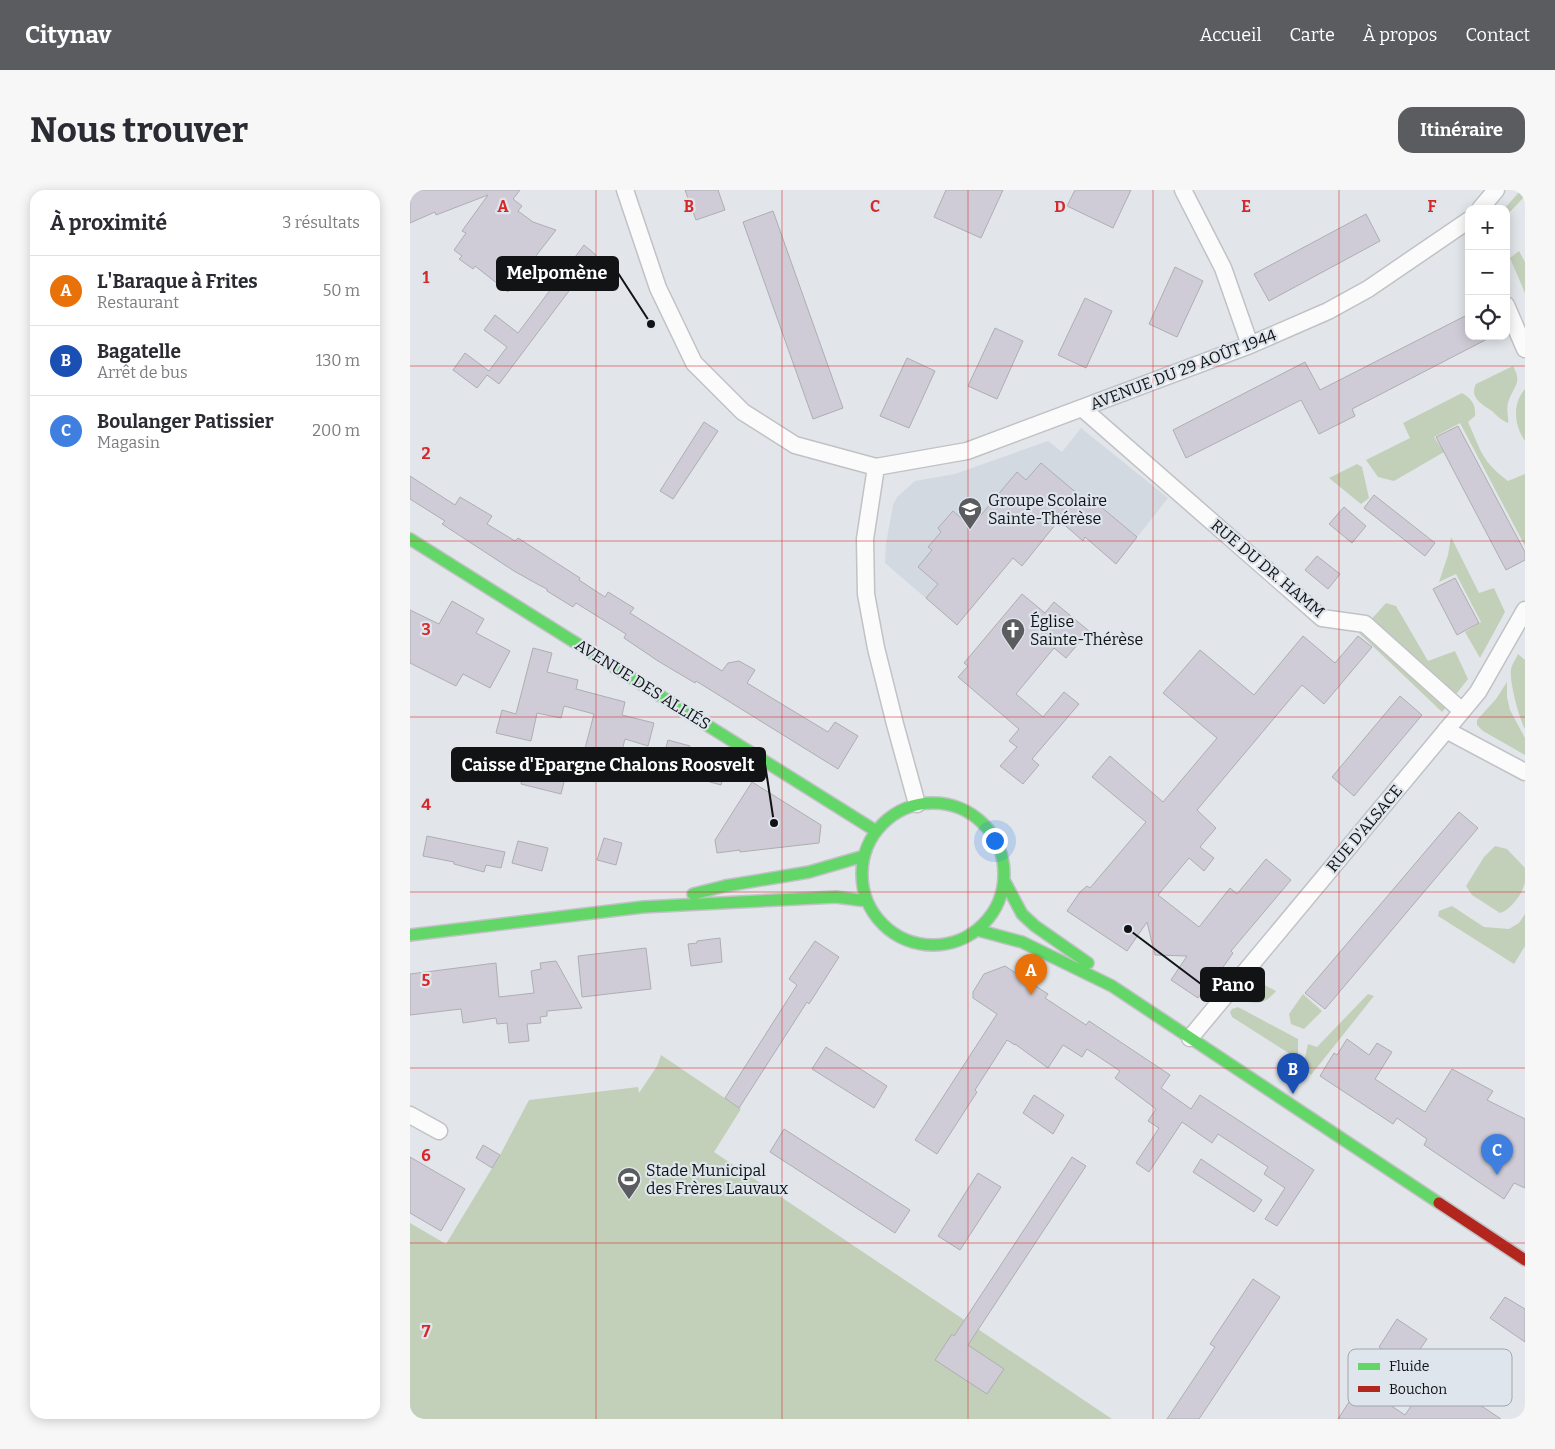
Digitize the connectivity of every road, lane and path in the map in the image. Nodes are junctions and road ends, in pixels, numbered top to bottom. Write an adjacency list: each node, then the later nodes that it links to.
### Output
1 (625, 190): 10 (street)
2 (1183, 190): 7 (street)
3 (1496, 190): 4 (street)
4 (1483, 205)
5 (1465, 223): 7 (street, AVENUE DU 29 AOÛT 1944)
6 (1510, 314): 8 (street)
7 (1250, 345): 9 (street, AVENUE DU 29 AOÛT 1944)
8 (1525, 349)
9 (1082, 408): 10 (street, AVENUE DU 29 AOÛT 1944); 13 (street, RUE DU DR. HAMM)
10 (876, 466): 16 (street)
11 (410, 539): 17 (main road, AVENUE DES ALLIÉS)
12 (1525, 610): 13 (street, RUE D'ALSACE)
13 (1462, 711): 14 (street, RUE D'ALSACE)
14 (1446, 730): 15 (street); 25 (street, RUE D'ALSACE)
15 (1525, 772)
16 (918, 804): 17 (main road); 19 (main road)
17 (876, 831): 18 (main road)
18 (864, 856): 20 (main road); 21 (main road)
19 (1004, 880): 22 (main road); 24 (main road)
20 (867, 900): 21 (main road); 22 (main road)
21 (643, 907): 23 (main road)
22 (977, 930): 24 (main road)
23 (410, 935)
24 (1112, 986): 25 (main road)
25 (1190, 1038): 28 (main road)
26 (410, 1115): 27 (street)
27 (439, 1131)
28 (1525, 1260)

